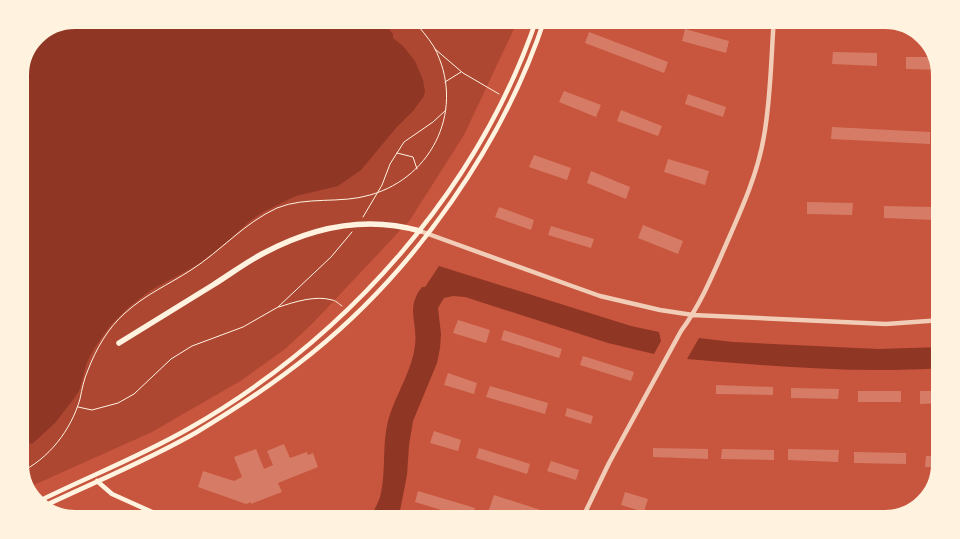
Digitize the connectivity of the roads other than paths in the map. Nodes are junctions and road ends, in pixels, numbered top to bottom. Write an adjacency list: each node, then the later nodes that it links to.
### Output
1 (534, 26): 4 (main road)
2 (542, 26): 5 (main road)
3 (773, 26): 6 (street)
4 (420, 231): 5 (street); 8 (highway); 9 (main road)
5 (428, 233): 6 (street); 10 (main road)
6 (693, 315): 7 (street); 14 (street)
7 (934, 321)
8 (119, 343)
9 (93, 476): 10 (main road); 11 (main road)
10 (98, 481): 12 (main road); 13 (main road)
11 (42, 500)
12 (48, 504)
13 (153, 513)
14 (585, 513)

